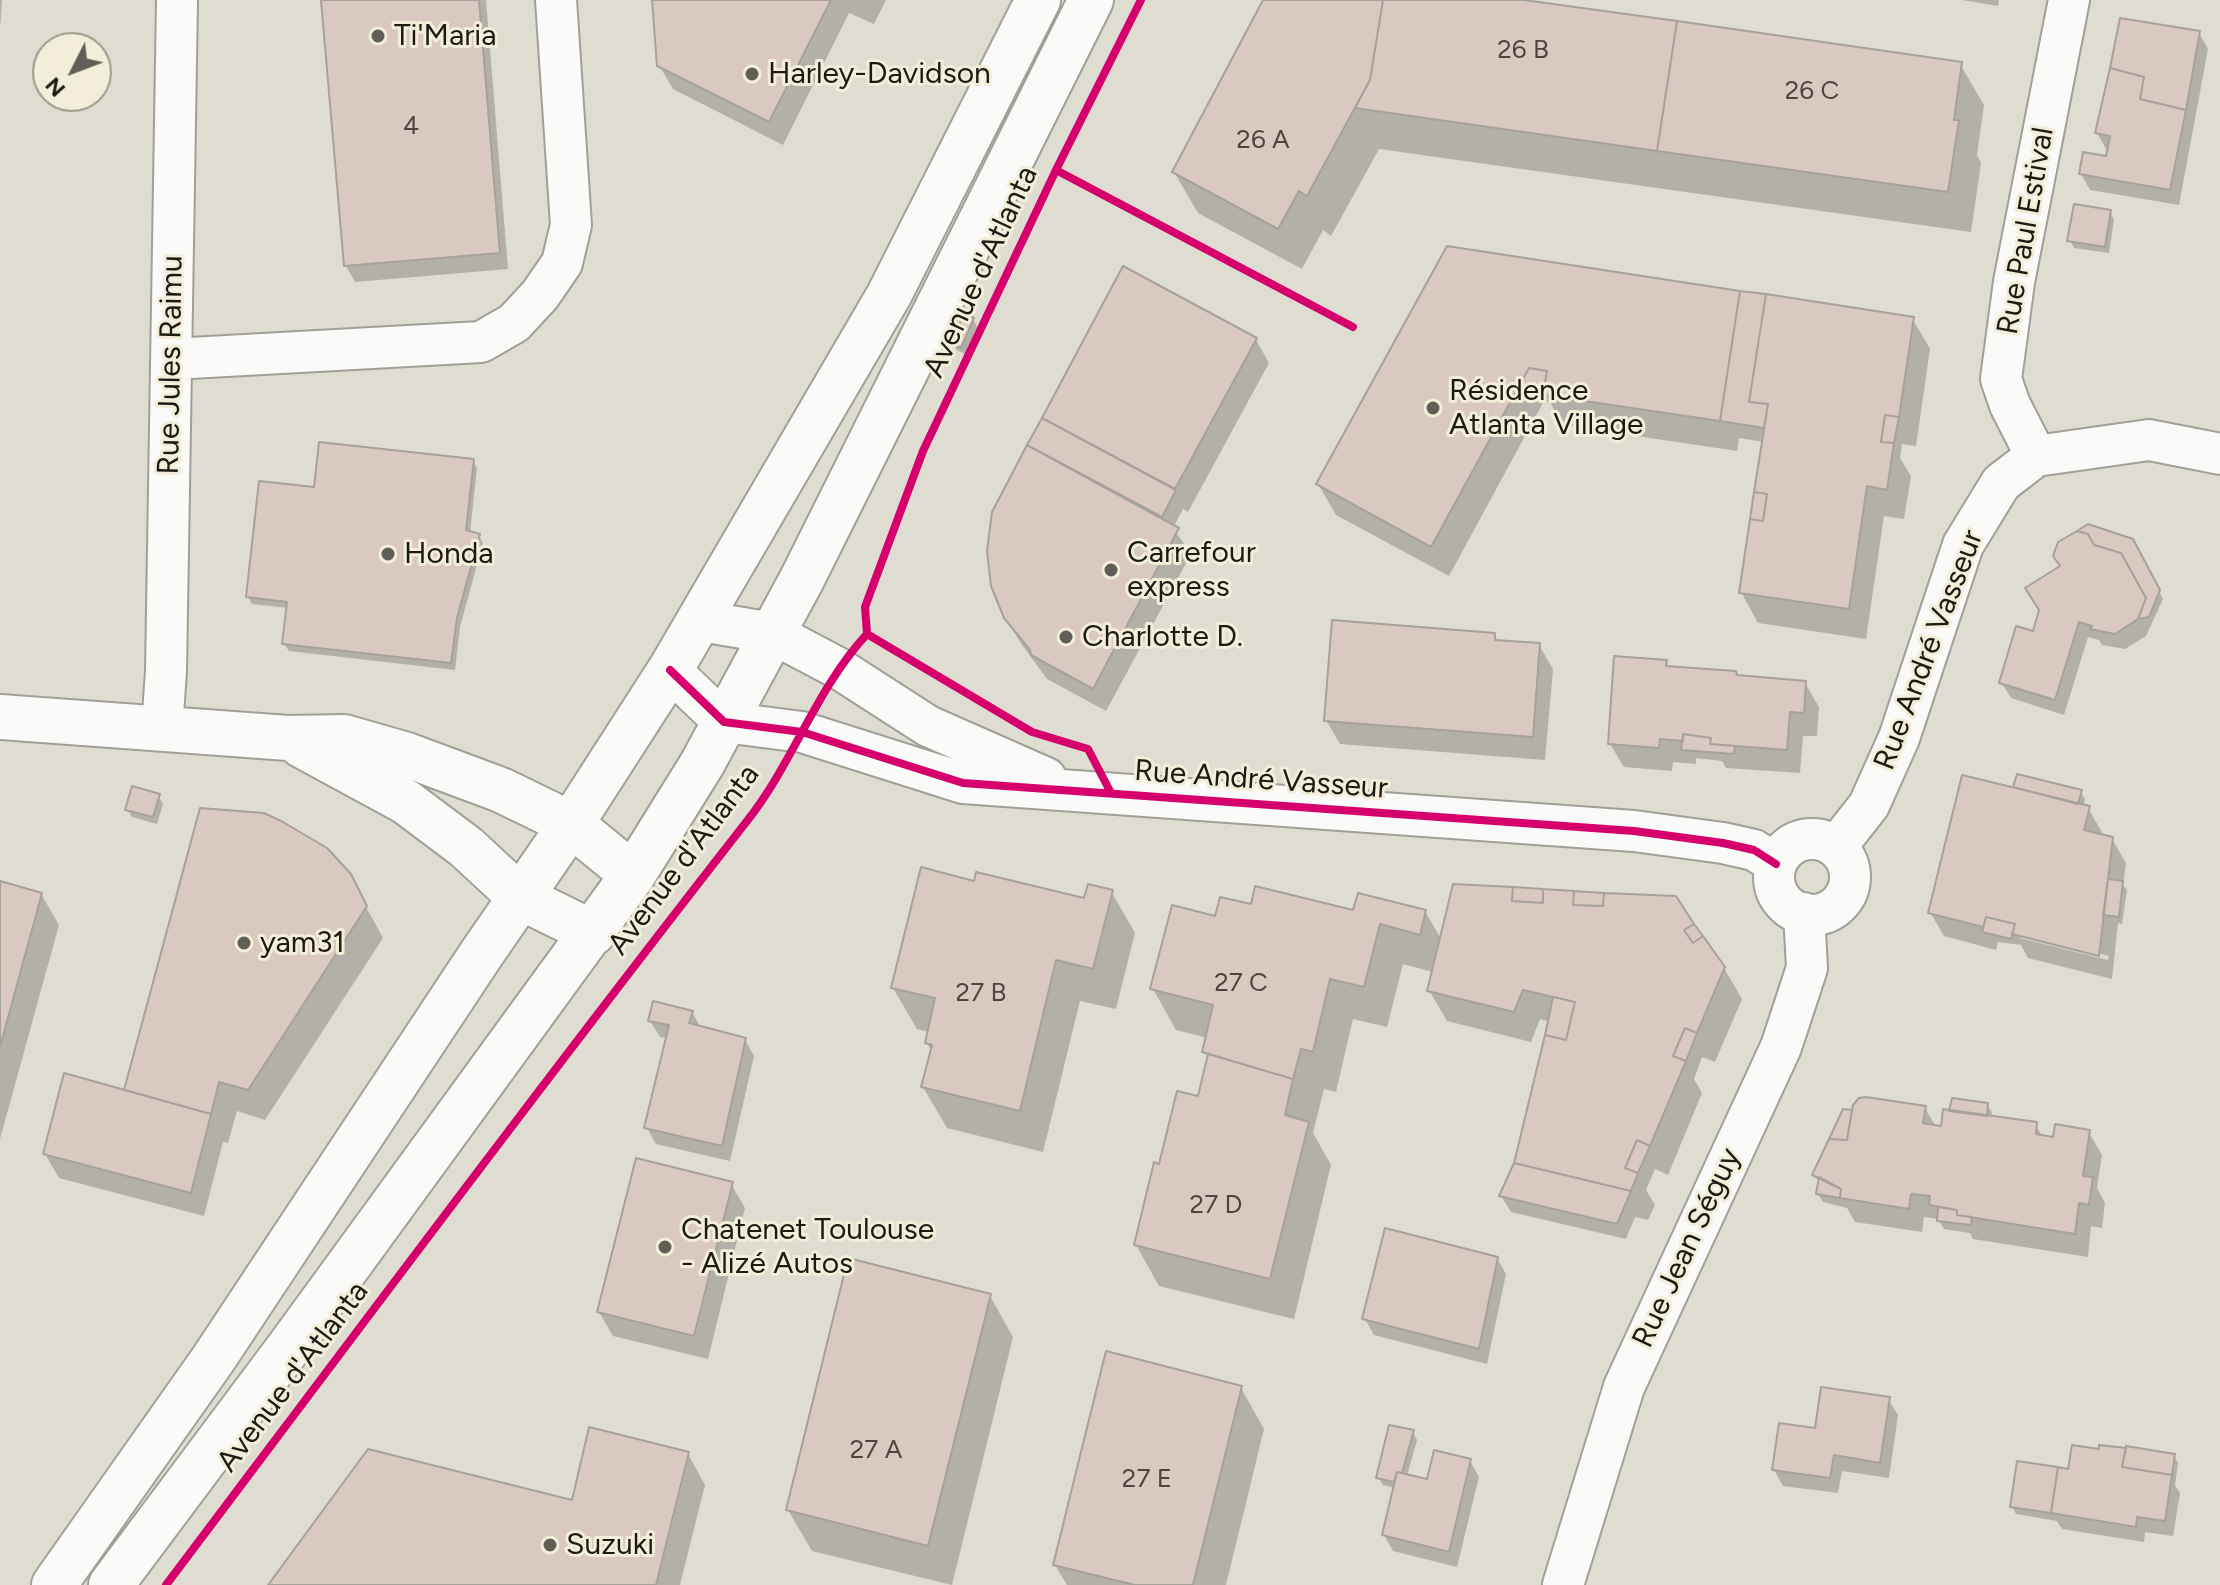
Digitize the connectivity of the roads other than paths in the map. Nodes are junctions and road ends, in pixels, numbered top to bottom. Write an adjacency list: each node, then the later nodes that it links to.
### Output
1 (177, 0): 6 (street, Rue Jules Raimu)
2 (556, 0): 6 (street)
3 (1038, 0): 9 (main road)
4 (1091, 0): 10 (main road, Avenue d'Atlanta)
5 (2069, 0): 8 (street, Rue Paul Estival)
6 (172, 359): 14 (street, Rue Jules Raimu)
7 (2220, 454): 8 (street, Rue André Vasseur)
8 (2036, 456): 18 (street, Rue André Vasseur)
9 (701, 621): 10 (street, Rue André Vasseur); 11 (main road)
10 (772, 633): 13 (main road, Avenue d'Atlanta); 16 (street, Rue André Vasseur)
11 (670, 670): 13 (street); 17 (main road)
12 (0, 717): 14 (main road)
13 (724, 722): 16 (street, Rue André Vasseur); 20 (main road, Avenue d'Atlanta)
14 (162, 729): 15 (main road)
15 (288, 738): 17 (main road); 21 (main road)
16 (1079, 792): 19 (street, Rue André Vasseur)
17 (571, 824): 20 (main road); 21 (main road)
18 (1836, 847): 19 (street); 22 (street)
19 (1776, 864): 22 (street)
20 (633, 875): 23 (main road, Avenue d'Atlanta)
21 (520, 897): 23 (main road); 24 (main road)
22 (1804, 913): 26 (street, Rue Jean Séguy)
23 (593, 933): 25 (main road, Avenue d'Atlanta)
24 (54, 1585)
25 (111, 1585)
26 (1563, 1585)

